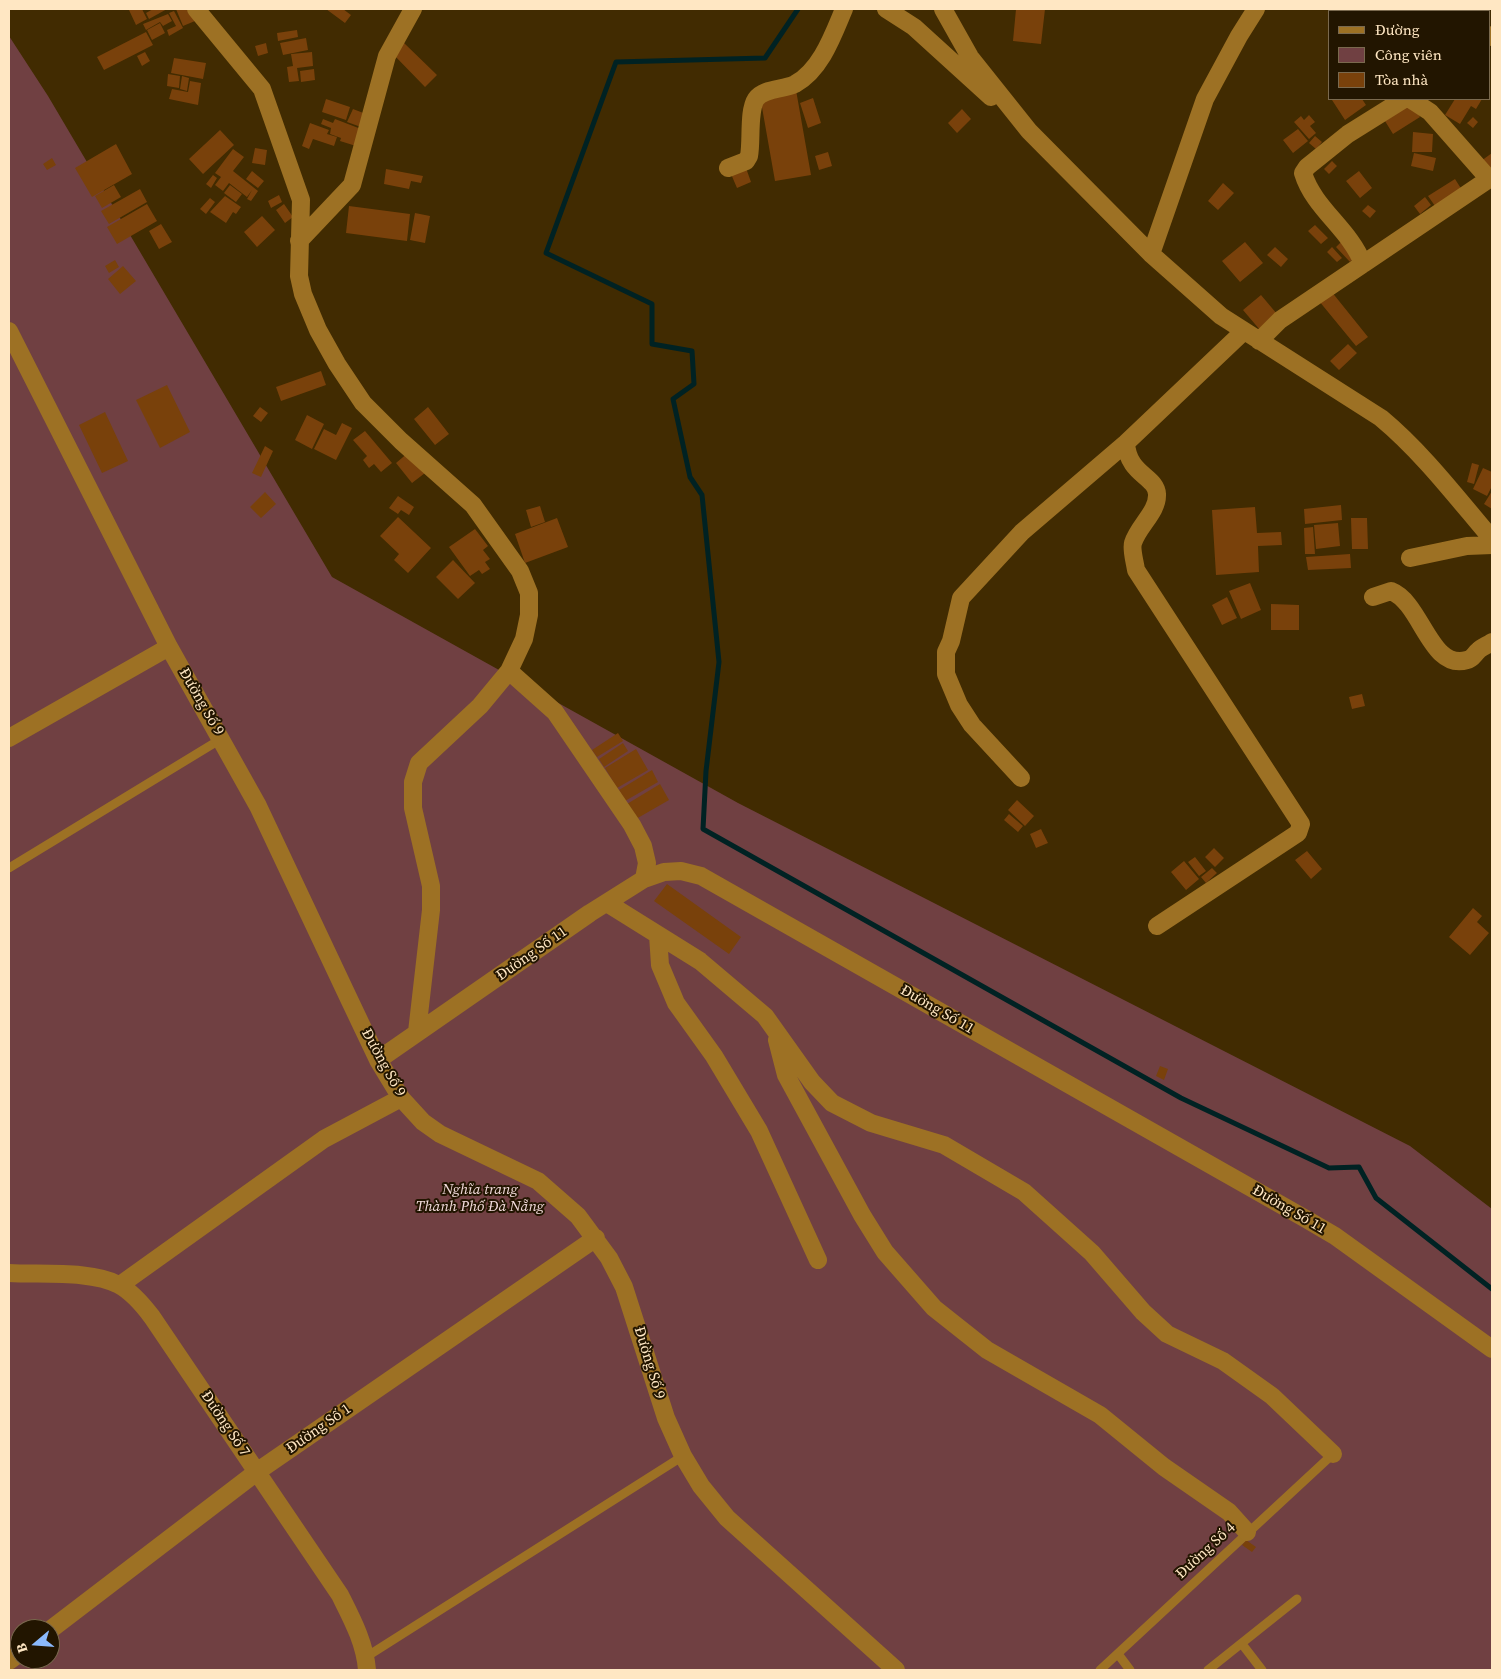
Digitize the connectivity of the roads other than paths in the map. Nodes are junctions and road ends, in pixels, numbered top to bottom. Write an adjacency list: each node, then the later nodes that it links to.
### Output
1 (196, 9): 12 (street)
2 (413, 9): 12 (street)
3 (844, 9): 10 (street)
4 (886, 9): 9 (street)
5 (943, 9): 9 (street)
6 (1256, 9): 13 (street)
7 (1402, 100): 14 (street)
8 (1412, 100): 11 (street)
9 (1029, 130): 13 (street)
10 (728, 168)
11 (1490, 178): 14 (street)
12 (299, 241): 25 (street)
13 (1151, 254): 16 (street)
14 (1363, 264): 17 (street)
15 (9, 331): 24 (street, Đường Số 9)
16 (1244, 332): 17 (street); 18 (street)
17 (1259, 341): 19 (street)
18 (1126, 443): 28 (street); 32 (street)
19 (1492, 539)
20 (1492, 545): 21 (street)
21 (1410, 558)
22 (1373, 597): 23 (street)
23 (1492, 642)
24 (170, 647): 26 (street); 27 (street, Đường Số 9)
25 (510, 671): 30 (street); 35 (street)
26 (9, 738)
27 (222, 739): 29 (lane); 36 (street, Đường Số 9)
28 (1021, 778)
29 (9, 868)
30 (644, 879): 31 (street, Đường Số 11); 42 (street, Đường Số 11)
31 (607, 903): 33 (street); 35 (street, Đường Số 11)
32 (1157, 926)
33 (658, 935): 34 (street); 39 (street)
34 (775, 1030): 43 (street); 46 (street)
35 (417, 1032): 36 (street, Đường Số 11)
36 (378, 1060): 37 (street, Đường Số 9)
37 (401, 1098): 38 (street, Đường Số 9); 41 (street)
38 (596, 1238): 44 (street, Đường Số 9); 45 (street, Đường Số 1)
39 (818, 1260)
40 (9, 1274): 41 (street, Đường Số 7)
41 (120, 1285): 45 (street, Đường Số 7)
42 (1492, 1349)
43 (1333, 1454): 46 (lane, Đường Số 4)
44 (683, 1456): 51 (lane); 52 (street, Đường Số 9)
45 (258, 1471): 48 (street, Đường Số 1); 51 (street, Đường Số 7)
46 (1246, 1532): 50 (lane, Đường Số 4)
47 (1297, 1599): 49 (lane)
48 (60, 1622)
49 (1242, 1644): 55 (lane); 56 (lane)
50 (1118, 1654): 53 (lane, Đường Số 4); 54 (lane)
51 (367, 1664)
52 (896, 1670)
53 (1100, 1670)
54 (1130, 1670)
55 (1208, 1670)
56 (1262, 1670)

